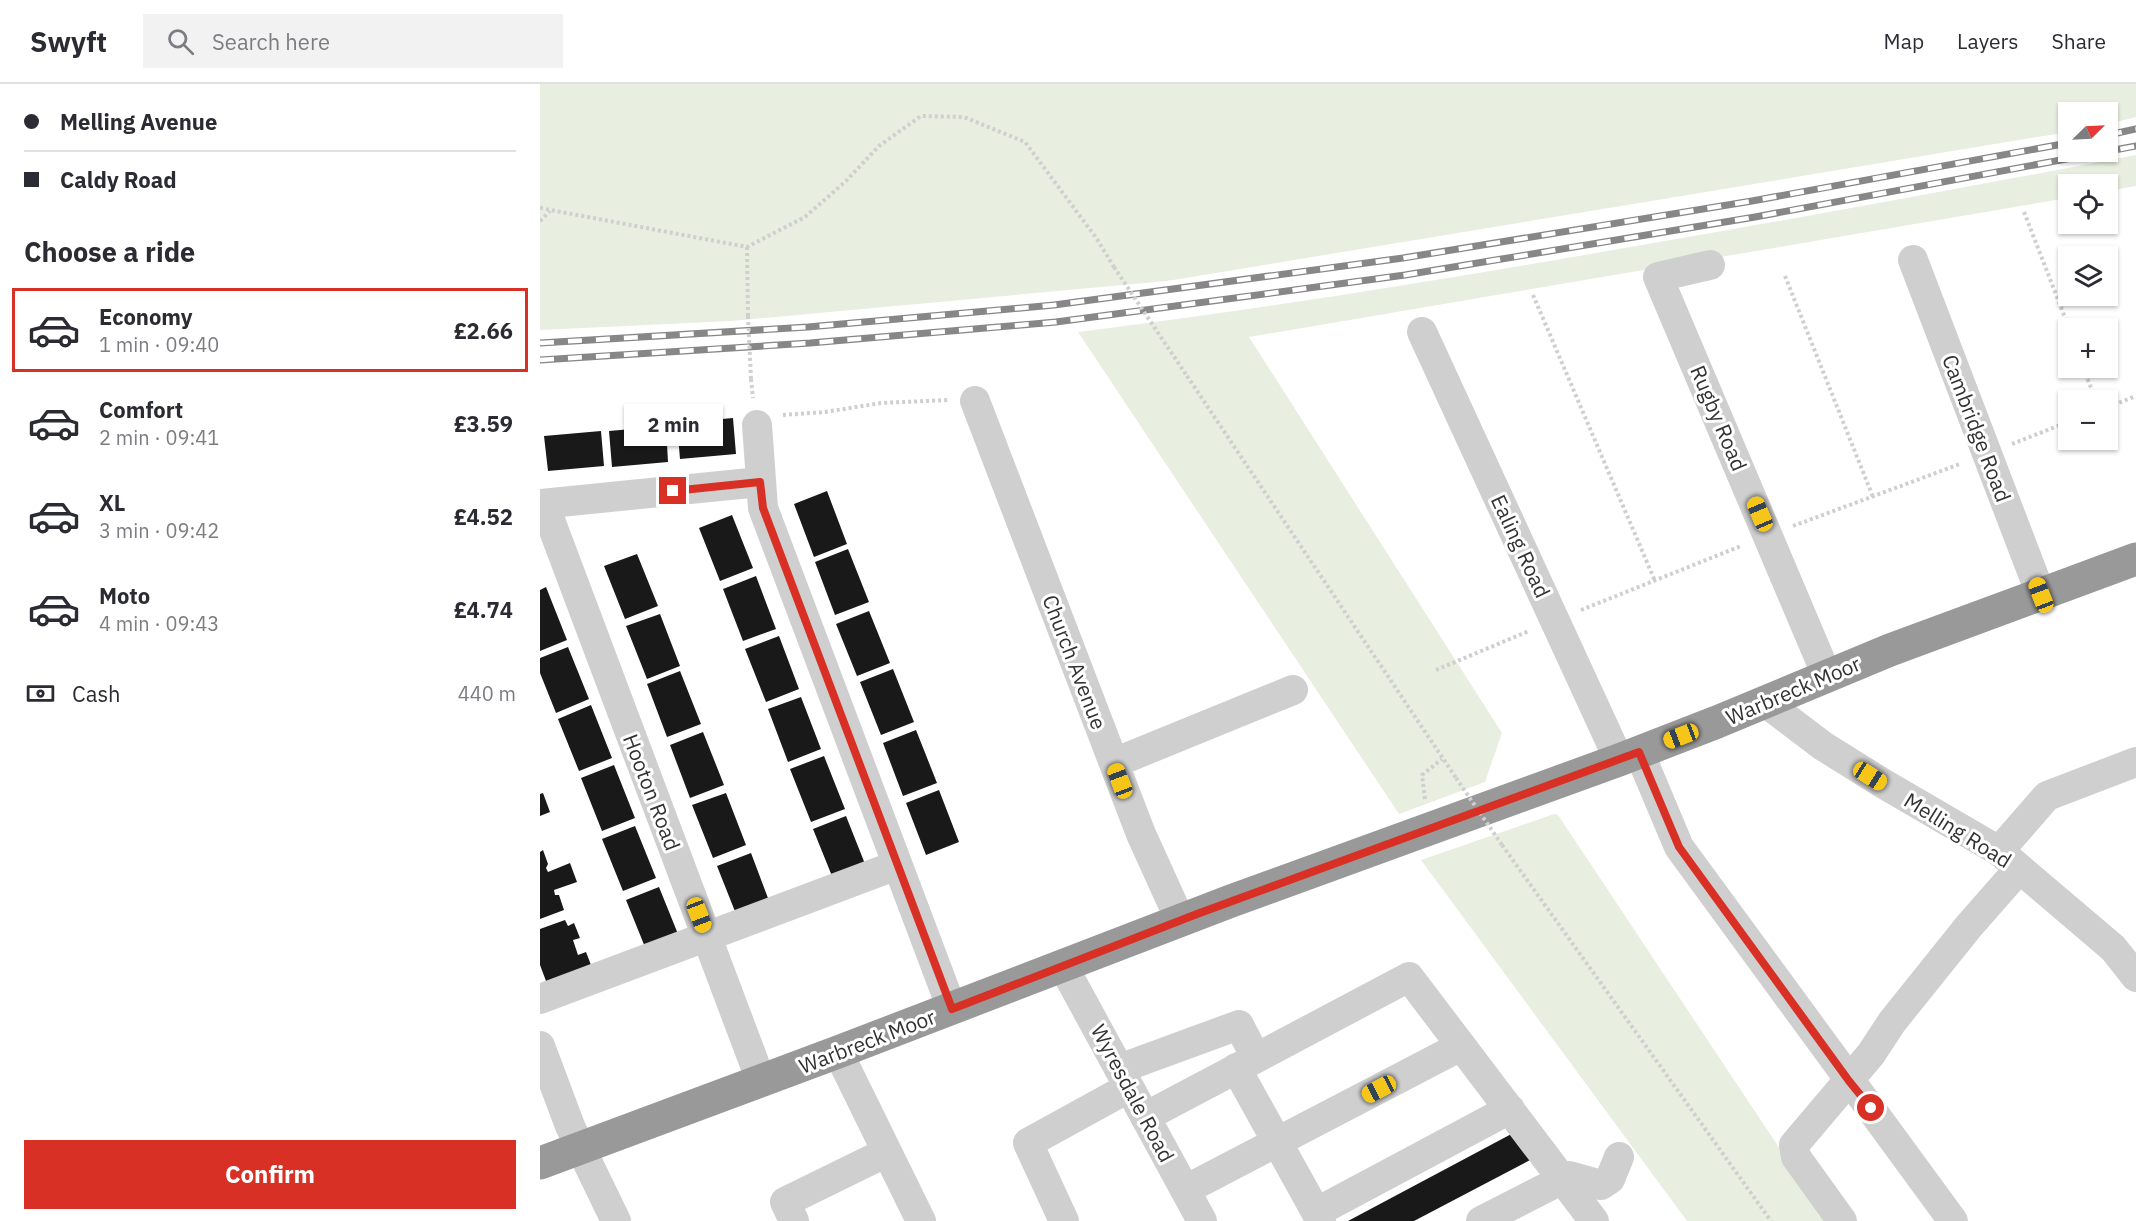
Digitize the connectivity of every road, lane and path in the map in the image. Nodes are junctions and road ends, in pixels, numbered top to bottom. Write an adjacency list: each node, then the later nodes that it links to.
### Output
1 (540, 208): 2 (path)
2 (550, 210): 4 (path); 5 (path)
3 (2024, 212): 10 (path)
4 (540, 221)
5 (747, 247): 12 (path, bridge); 27 (path, bridge)
6 (1913, 260): 22 (street, Cambridge Road)
7 (1710, 265): 23 (street, Rugby Road)
8 (1785, 276): 18 (path)
9 (1533, 295): 21 (path)
10 (2064, 318)
11 (1422, 332): 26 (street, Ealing Road)
12 (751, 379)
13 (2136, 396): 15 (path)
14 (975, 401): 16 (path); 29 (street, Church Avenue)
15 (2118, 403)
16 (765, 418): 17 (street)
17 (760, 482): 19 (street); 32 (street)
18 (1873, 497)
19 (542, 504): 34 (street, Hooton Road)
20 (2136, 559): 22 (highway, Warbreck Moor)
21 (1655, 581)
22 (2041, 595): 23 (highway, Warbreck Moor)
23 (1827, 676): 25 (highway, Warbreck Moor)
24 (1293, 690): 29 (street)
25 (1765, 702): 26 (highway, Warbreck Moor); 31 (street, Melling Road)
26 (1629, 756): 30 (highway, Warbreck Moor); 45 (street, Ealing Road)
27 (1442, 759): 30 (path); 64 (path, bridge)
28 (2136, 762): 31 (street)
29 (1114, 764): 33 (street, Church Avenue)
30 (1441, 825): 33 (highway, Warbreck Moor)
31 (2009, 860): 36 (street, Melling Road); 45 (street)
32 (897, 865): 34 (street); 38 (street)
33 (1180, 920): 35 (highway, Warbreck Moor)
34 (707, 936): 37 (street); 44 (street, Hooton Road)
35 (1063, 966): 38 (highway, Warbreck Moor); 43 (street, Wyresdale Road)
36 (2136, 977)
37 (540, 999)
38 (952, 1009): 41 (highway, Warbreck Moor)
39 (540, 1046): 49 (street)
40 (1461, 1046): 42 (street); 46 (street); 48 (street)
41 (838, 1053): 44 (highway, Warbreck Moor); 50 (street)
42 (1246, 1063): 43 (street); 47 (street); 48 (street)
43 (1124, 1078): 47 (street, Wyresdale Road); 61 (street)
44 (761, 1081): 49 (highway, Warbreck Moor)
45 (1849, 1081): 65 (street); 66 (street, Ealing Road)
46 (1510, 1108): 54 (street); 58 (street)
47 (1145, 1117): 55 (street, Wyresdale Road)
48 (1277, 1142): 55 (street); 58 (street)
49 (580, 1148): 52 (highway, Warbreck Moor); 59 (street)
50 (887, 1152): 57 (street); 60 (street)
51 (1619, 1157): 56 (street)
52 (540, 1163)
53 (855, 1174): 57 (street)
54 (1562, 1179): 56 (street); 63 (street)
55 (1185, 1190): 62 (street, Wyresdale Road)
56 (1592, 1206)
57 (790, 1214)
58 (1319, 1217)
59 (616, 1221)
60 (921, 1221)
61 (1064, 1221)
62 (1202, 1221)
63 (1481, 1221)
64 (1771, 1221)
65 (1842, 1221)
66 (1953, 1221)

